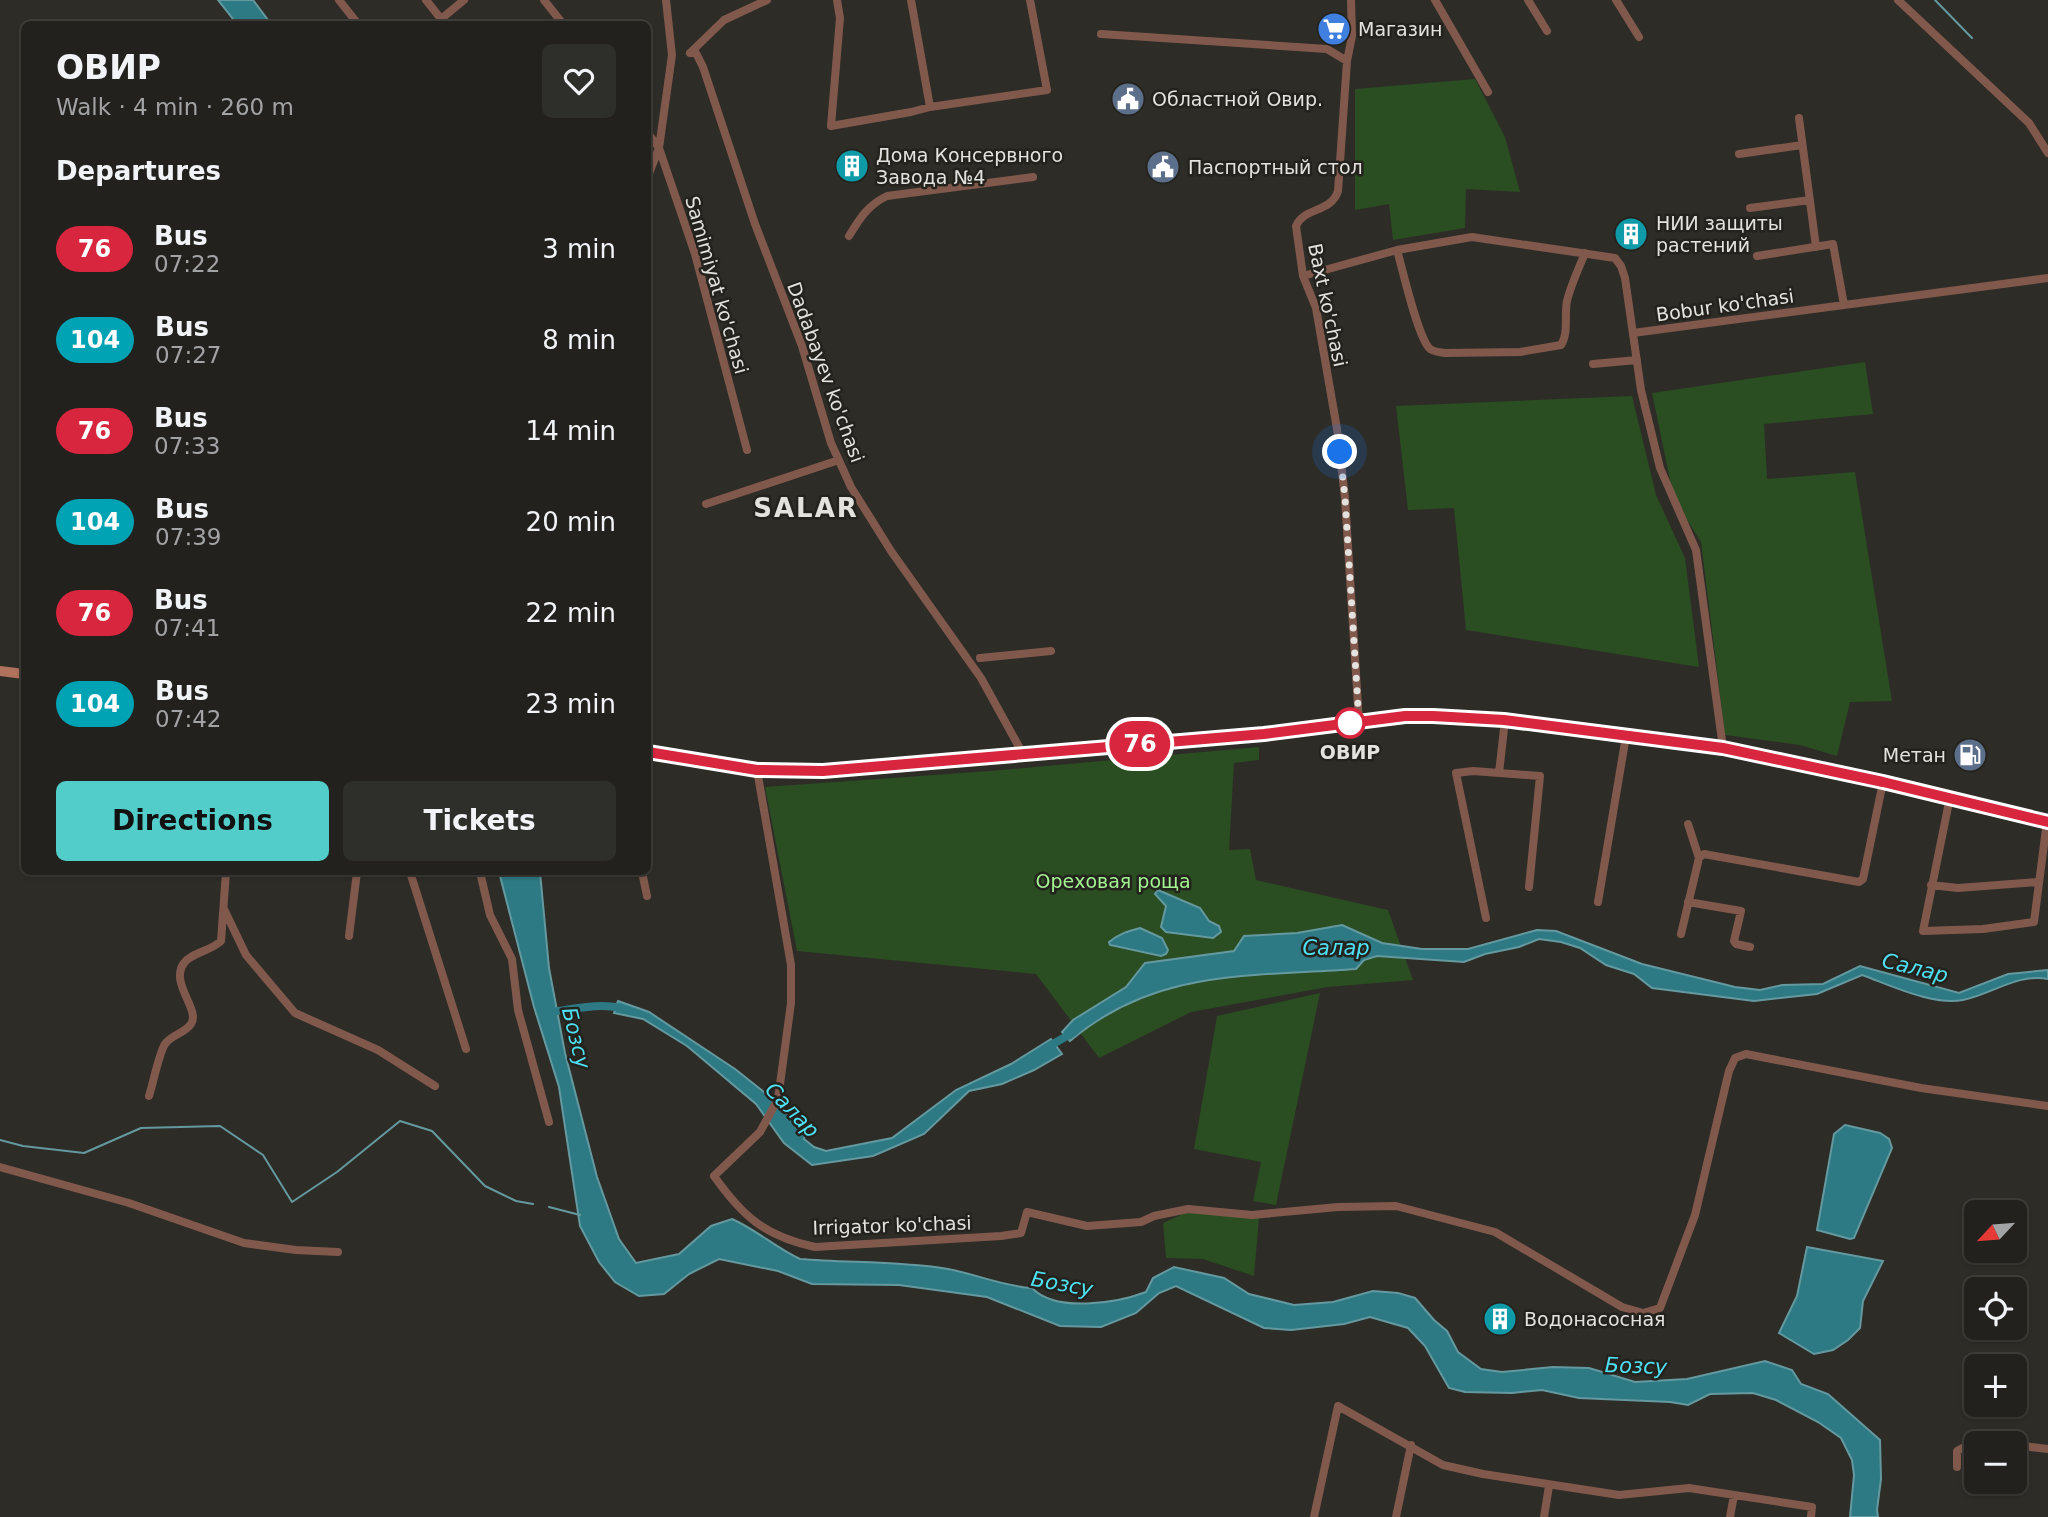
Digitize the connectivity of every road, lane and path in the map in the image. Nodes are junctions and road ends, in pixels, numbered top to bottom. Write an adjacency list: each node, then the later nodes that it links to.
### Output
1 (339, 0): 16 (street)
2 (426, 0): 17 (street)
3 (464, 0): 18 (street)
4 (544, 0): 19 (street)
5 (666, 0): 24 (street)
6 (767, 0): 15 (street)
7 (837, 0): 27 (street)
8 (911, 0): 27 (street)
9 (1030, 0): 27 (street)
10 (1351, 0): 25 (street, Baxt ko'chasi)
11 (1435, 0): 26 (street)
12 (1528, 0): 20 (street)
13 (1616, 0): 22 (street)
14 (1898, 0): 32 (street)
15 (757, 2): 23 (street)
16 (356, 21)
17 (439, 21)
18 (442, 21)
19 (561, 21)
20 (1547, 31)
21 (1101, 34): 25 (street)
22 (1639, 37)
23 (690, 53): 24 (street); 50 (street, Dadabayev ko'chasi)
24 (672, 55): 31 (street)
25 (1347, 61): 43 (street, Baxt ko'chasi)
26 (1488, 92)
27 (930, 107)
28 (1799, 118): 30 (street)
29 (651, 137): 31 (street, Samimiyat ko'chasi)
30 (1802, 145): 33 (street); 36 (street)
31 (659, 148): 34 (street); 49 (street, Samimiyat ko'chasi)
32 (2048, 153)
33 (1739, 154)
34 (651, 168)
35 (1033, 177): 38 (street)
36 (1810, 200): 37 (street); 39 (street)
37 (1750, 208)
38 (849, 236)
39 (1816, 247): 42 (street); 45 (street)
40 (1397, 250): 41 (street, Bobur ko'chasi); 41 (street); 43 (street, Bobur ko'chasi)
41 (1585, 253): 46 (street, Bobur ko'chasi)
42 (1758, 256)
43 (1303, 276): 57 (street, Baxt ko'chasi)
44 (2048, 278): 45 (street, Bobur ko'chasi)
45 (1844, 305): 46 (street, Bobur ko'chasi)
46 (1633, 333): 47 (street)
47 (1637, 360): 48 (street); 59 (street)
48 (1593, 364)
49 (747, 450)
50 (839, 460): 51 (street); 61 (street, Dadabayev ko'chasi)
51 (706, 504)
52 (1051, 651): 53 (street)
53 (980, 658)
54 (0, 671): 55 (main road)
55 (21, 674)
56 (1504, 720): 57 (main road); 58 (main road); 63 (street)
57 (1359, 722): 61 (main road)
58 (1626, 736): 59 (main road); 78 (street)
59 (1723, 748): 64 (main road)
60 (651, 752): 62 (main road)
61 (1023, 754): 62 (main road)
62 (757, 770): 88 (street, Irrigator ko'chasi)
63 (1499, 773): 76 (street); 81 (street)
64 (1883, 782): 65 (main road); 68 (street)
65 (1950, 797): 66 (main road); 75 (street)
66 (2047, 822): 74 (street)
67 (1689, 824): 68 (street)
68 (1699, 859): 79 (street)
69 (226, 875): 80 (street)
70 (357, 875): 83 (street)
71 (411, 875): 85 (street)
72 (482, 875): 89 (street)
73 (643, 875): 77 (street)
74 (2038, 882): 75 (street); 75 (street)
75 (1931, 885)
76 (1530, 887)
77 (647, 896)
78 (1598, 902)
79 (1688, 902): 82 (street); 84 (street)
80 (224, 909): 86 (street); 87 (street)
81 (1486, 918)
82 (1681, 934)
83 (349, 936)
84 (1750, 947)
85 (466, 1049)
86 (435, 1086)
87 (149, 1096)
88 (2048, 1106)
89 (549, 1122)
90 (0, 1167): 91 (street)
91 (338, 1252)
92 (1411, 1445): 97 (street); 99 (street); 100 (street)
93 (2027, 1447): 95 (street)
94 (1964, 1448): 96 (street)
95 (2048, 1449)
96 (1958, 1467)
97 (1549, 1486): 98 (street); 101 (street)
98 (1734, 1495): 102 (street); 103 (street)
99 (1314, 1517)
100 (1396, 1517)
101 (1544, 1517)
102 (1730, 1517)
103 (1811, 1517)

